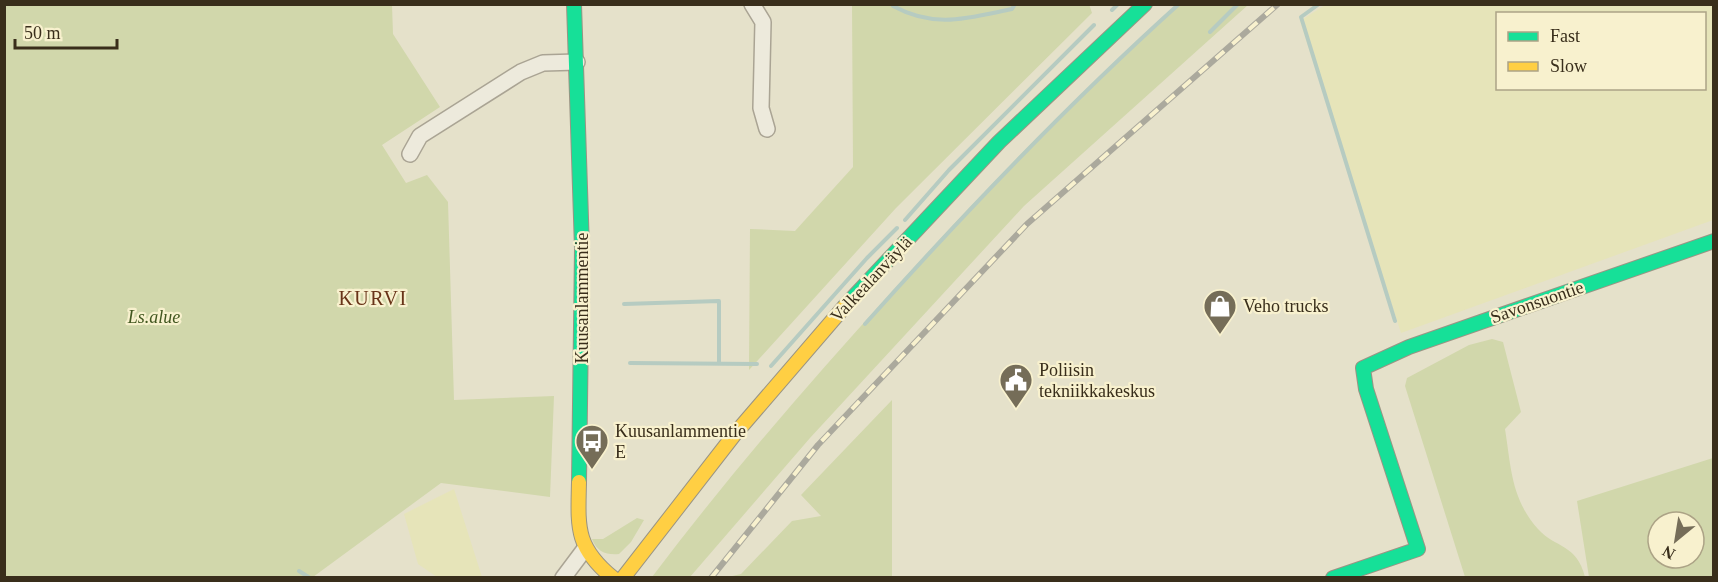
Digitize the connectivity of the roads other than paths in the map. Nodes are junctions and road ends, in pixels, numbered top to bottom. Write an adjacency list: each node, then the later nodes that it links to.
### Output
1 (574, 4): 4 (street, Kuusanlammentie)
2 (752, 4): 5 (street)
3 (1145, 4): 11 (street, Valkealanväylä)
4 (577, 62): 6 (street); 8 (street, Kuusanlammentie)
5 (768, 129)
6 (410, 154)
7 (1713, 241): 12 (street, Savonsuontie)
8 (584, 550): 9 (street); 10 (street)
9 (563, 578)
10 (613, 578)
11 (623, 578)
12 (1333, 578)

